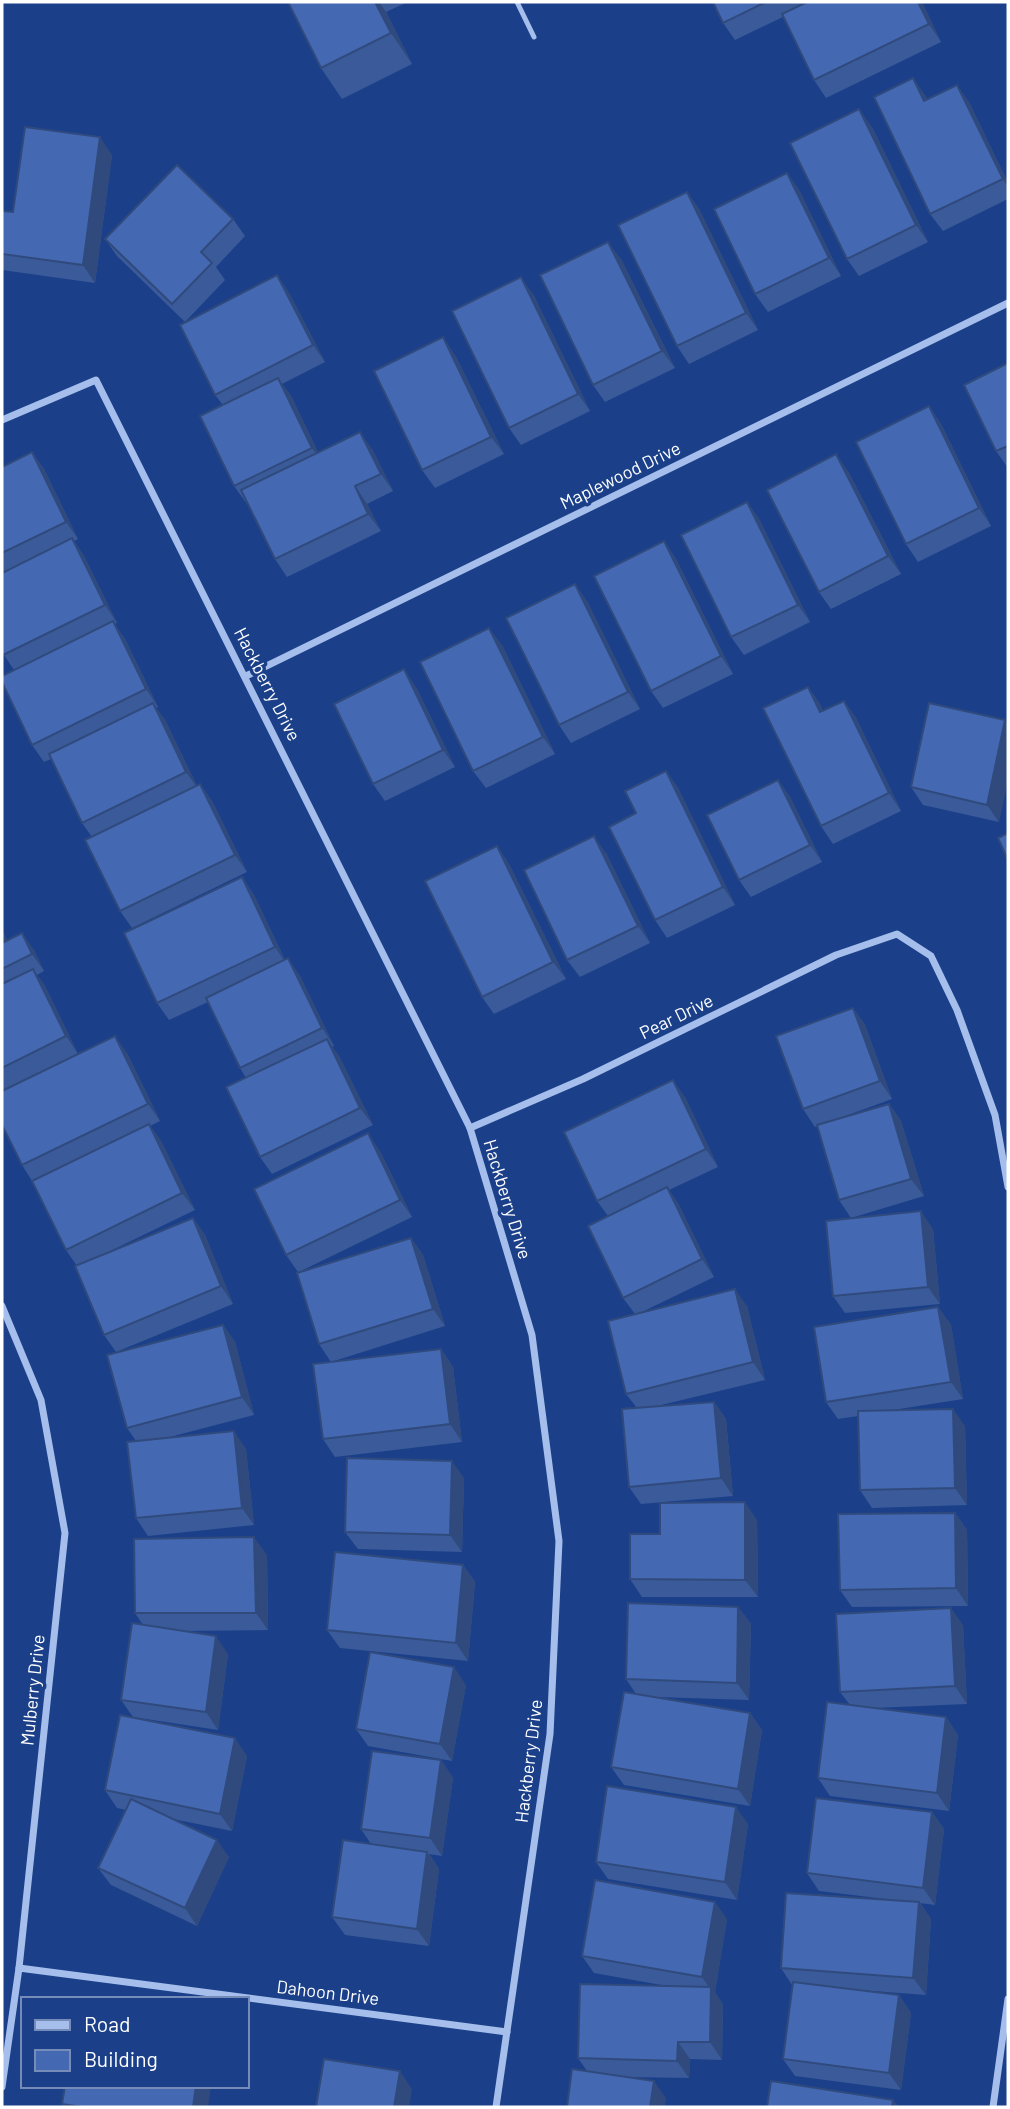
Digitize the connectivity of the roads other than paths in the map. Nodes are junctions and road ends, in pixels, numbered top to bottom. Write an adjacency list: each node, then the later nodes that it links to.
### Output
1 (517, 2): 2 (lane)
2 (534, 37)
3 (1008, 303): 5 (street, Maplewood Drive)
4 (2, 420): 5 (street, Hackberry Drive)
5 (246, 676): 6 (street, Hackberry Drive)
6 (470, 1128): 7 (street, Pear Drive); 13 (street, Hackberry Drive)
7 (1008, 1187)
8 (2, 1306): 9 (street, Mulberry Drive)
9 (19, 1968): 10 (street, Dahoon Drive); 14 (street, Mulberry Drive)
10 (240, 1997)
11 (248, 1998): 13 (street, Dahoon Drive)
12 (1008, 1999): 16 (street)
13 (507, 2032): 15 (street, Hackberry Drive)
14 (2, 2087)
15 (496, 2107)
16 (993, 2107)

